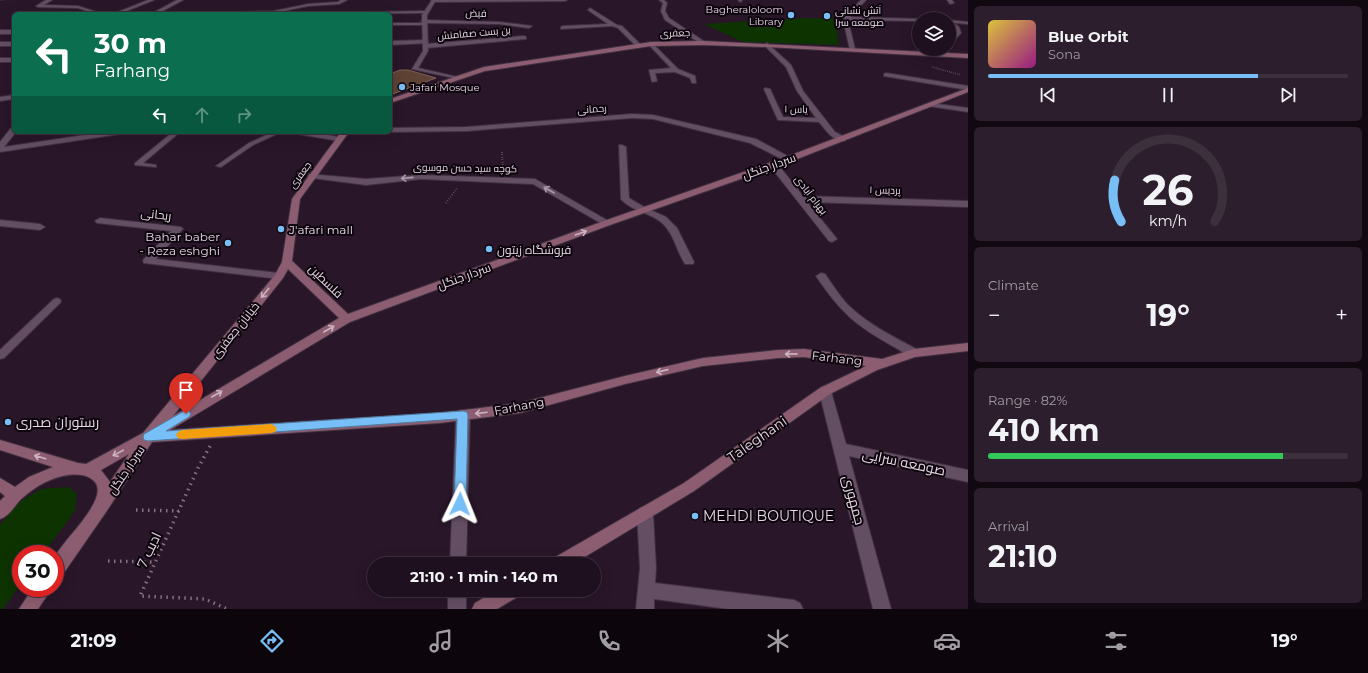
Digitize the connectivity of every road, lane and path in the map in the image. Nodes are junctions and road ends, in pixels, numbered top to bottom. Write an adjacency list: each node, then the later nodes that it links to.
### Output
1 (0, 0): 2 (path)
2 (5, 0)
3 (50, 0): 18 (street)
4 (152, 0): 15 (street)
5 (181, 0): 16 (street)
6 (313, 0): 14 (street)
7 (345, 0): 14 (street)
8 (505, 0): 12 (street); 13 (street)
9 (565, 0): 13 (street)
10 (661, 0): 39 (street)
11 (864, 0): 24 (street)
12 (434, 1): 22 (street)
13 (515, 3)
14 (308, 4): 21 (street)
15 (140, 5): 16 (street); 19 (street)
16 (167, 6): 20 (street)
17 (590, 9): 26 (street)
18 (94, 12)
19 (121, 12)
20 (156, 12)
21 (274, 12)
22 (424, 12): 23 (street); 28 (street)
23 (392, 13)
24 (846, 18): 27 (street); 46 (street)
25 (596, 20): 26 (street)
26 (604, 20): 32 (street)
27 (912, 20)
28 (424, 22): 31 (street, فیض); 33 (street, فیض); 42 (street)
29 (956, 22): 30 (street)
30 (968, 23)
31 (392, 24)
32 (613, 24): 34 (street); 45 (street)
33 (529, 26)
34 (563, 28)
35 (0, 32): 36 (street)
36 (12, 32)
37 (524, 38): 42 (street, بن بست صفامنش)
38 (392, 43): 42 (street, بن بست صفامنش)
39 (704, 43): 43 (main road, جعفری); 44 (main road, جعفری)
40 (0, 44): 41 (street)
41 (12, 44)
42 (426, 44): 54 (street)
43 (651, 44): 45 (main road, جعفری); 51 (street)
44 (767, 45): 46 (main road, جعفری); 64 (street)
45 (639, 46): 54 (main road, جعفری)
46 (852, 49): 47 (main road, جعفری)
47 (968, 56)
48 (0, 60): 49 (street)
49 (12, 60)
50 (932, 67): 53 (path)
51 (676, 70): 55 (street); 56 (street)
52 (886, 74): 58 (street)
53 (961, 75)
54 (456, 78): 61 (main road, جعفری)
55 (654, 81)
56 (694, 82)
57 (767, 89): 64 (street, یاس ۱)
58 (968, 89): 62 (main road, سردار جنگل)
59 (12, 97): 60 (street)
60 (0, 98)
61 (392, 100)
62 (930, 105): 63 (lane); 72 (main road, سردار جنگل)
63 (968, 110)
64 (822, 120): 72 (street)
65 (392, 130): 76 (street, رحمانی)
66 (12, 133): 74 (street)
67 (105, 134): 74 (street)
68 (174, 134): 78 (lane)
69 (274, 134): 79 (lane)
70 (327, 134): 71 (street)
71 (342, 135): 80 (main road, جعفری)
72 (842, 139): 76 (main road, سردار جنگل)
73 (622, 147): 84 (street)
74 (0, 148)
75 (502, 152): 81 (path)
76 (790, 159): 77 (main road, سردار جنگل)
77 (773, 164): 82 (street, بهرام آبادی); 84 (main road, سردار جنگل)
78 (154, 166)
79 (219, 166)
80 (312, 176): 81 (street, کوچه سید حسن موسوی, one-way to 80); 90 (main road, جعفری)
81 (503, 180): 86 (street, کوچه سید حسن موسوی, one-way to 81)
82 (801, 199): 83 (street, پردیس ۱); 89 (street, بهرام آبادی)
83 (968, 204)
84 (643, 210): 86 (main road, سردار جنگل); 91 (street)
85 (100, 221): 92 (street, ریحانی)
86 (607, 223): 95 (main road, سردار جنگل, one-way to 86)
87 (0, 224): 88 (street)
88 (40, 228)
89 (832, 239)
90 (287, 262): 92 (main road, خیابان جعفری); 95 (main road, فلسطین)
91 (689, 262)
92 (279, 276): 103 (main road, خیابان جعفری, one-way to 103)
93 (821, 276): 97 (street)
94 (58, 301): 98 (lane)
95 (346, 319): 103 (main road, سردار جنگل, one-way to 95)
96 (968, 347): 97 (main road, Taleghani)
97 (914, 353): 99 (main road, Taleghani)
98 (0, 356)
99 (885, 364): 100 (main road, Taleghani); 101 (main road, Farhang, one-way to 101)
100 (825, 391): 105 (street, جمهوری); 114 (main road, Taleghani)
101 (463, 415): 102 (main road, Farhang); 115 (street)
102 (218, 432): 103 (main road, Farhang); 112 (path, ادیب 7)
103 (148, 437): 106 (main road, خیابان جعفری, one-way to 106); 110 (main road, سردار جنگل)
104 (0, 445): 106 (main road, one-way to 104)
105 (840, 448): 107 (street, صومعه سرایی); 130 (street, جمهوری)
106 (82, 469): 109 (main road, خیابان جعفری); 110 (main road)
107 (968, 476)
108 (0, 484): 109 (main road)
109 (14, 495): 113 (main road, خیابان جعفری)
110 (101, 507): 117 (main road, سردار جنگل)
111 (136, 510): 112 (path)
112 (179, 511): 119 (path, ادیب 7)
113 (0, 512)
114 (645, 513): 116 (main road, Taleghani); 120 (street)
115 (458, 557)
116 (570, 557)
117 (64, 558)
118 (108, 561): 119 (path)
119 (155, 562): 125 (path, ادیب 7)
120 (646, 590): 128 (street); 129 (street)
121 (37, 597): 124 (main road)
122 (457, 597): 126 (street)
123 (502, 597): 127 (main road)
124 (28, 609)
125 (227, 609)
126 (457, 609)
127 (481, 609)
128 (645, 609)
129 (794, 609)
130 (882, 609)

